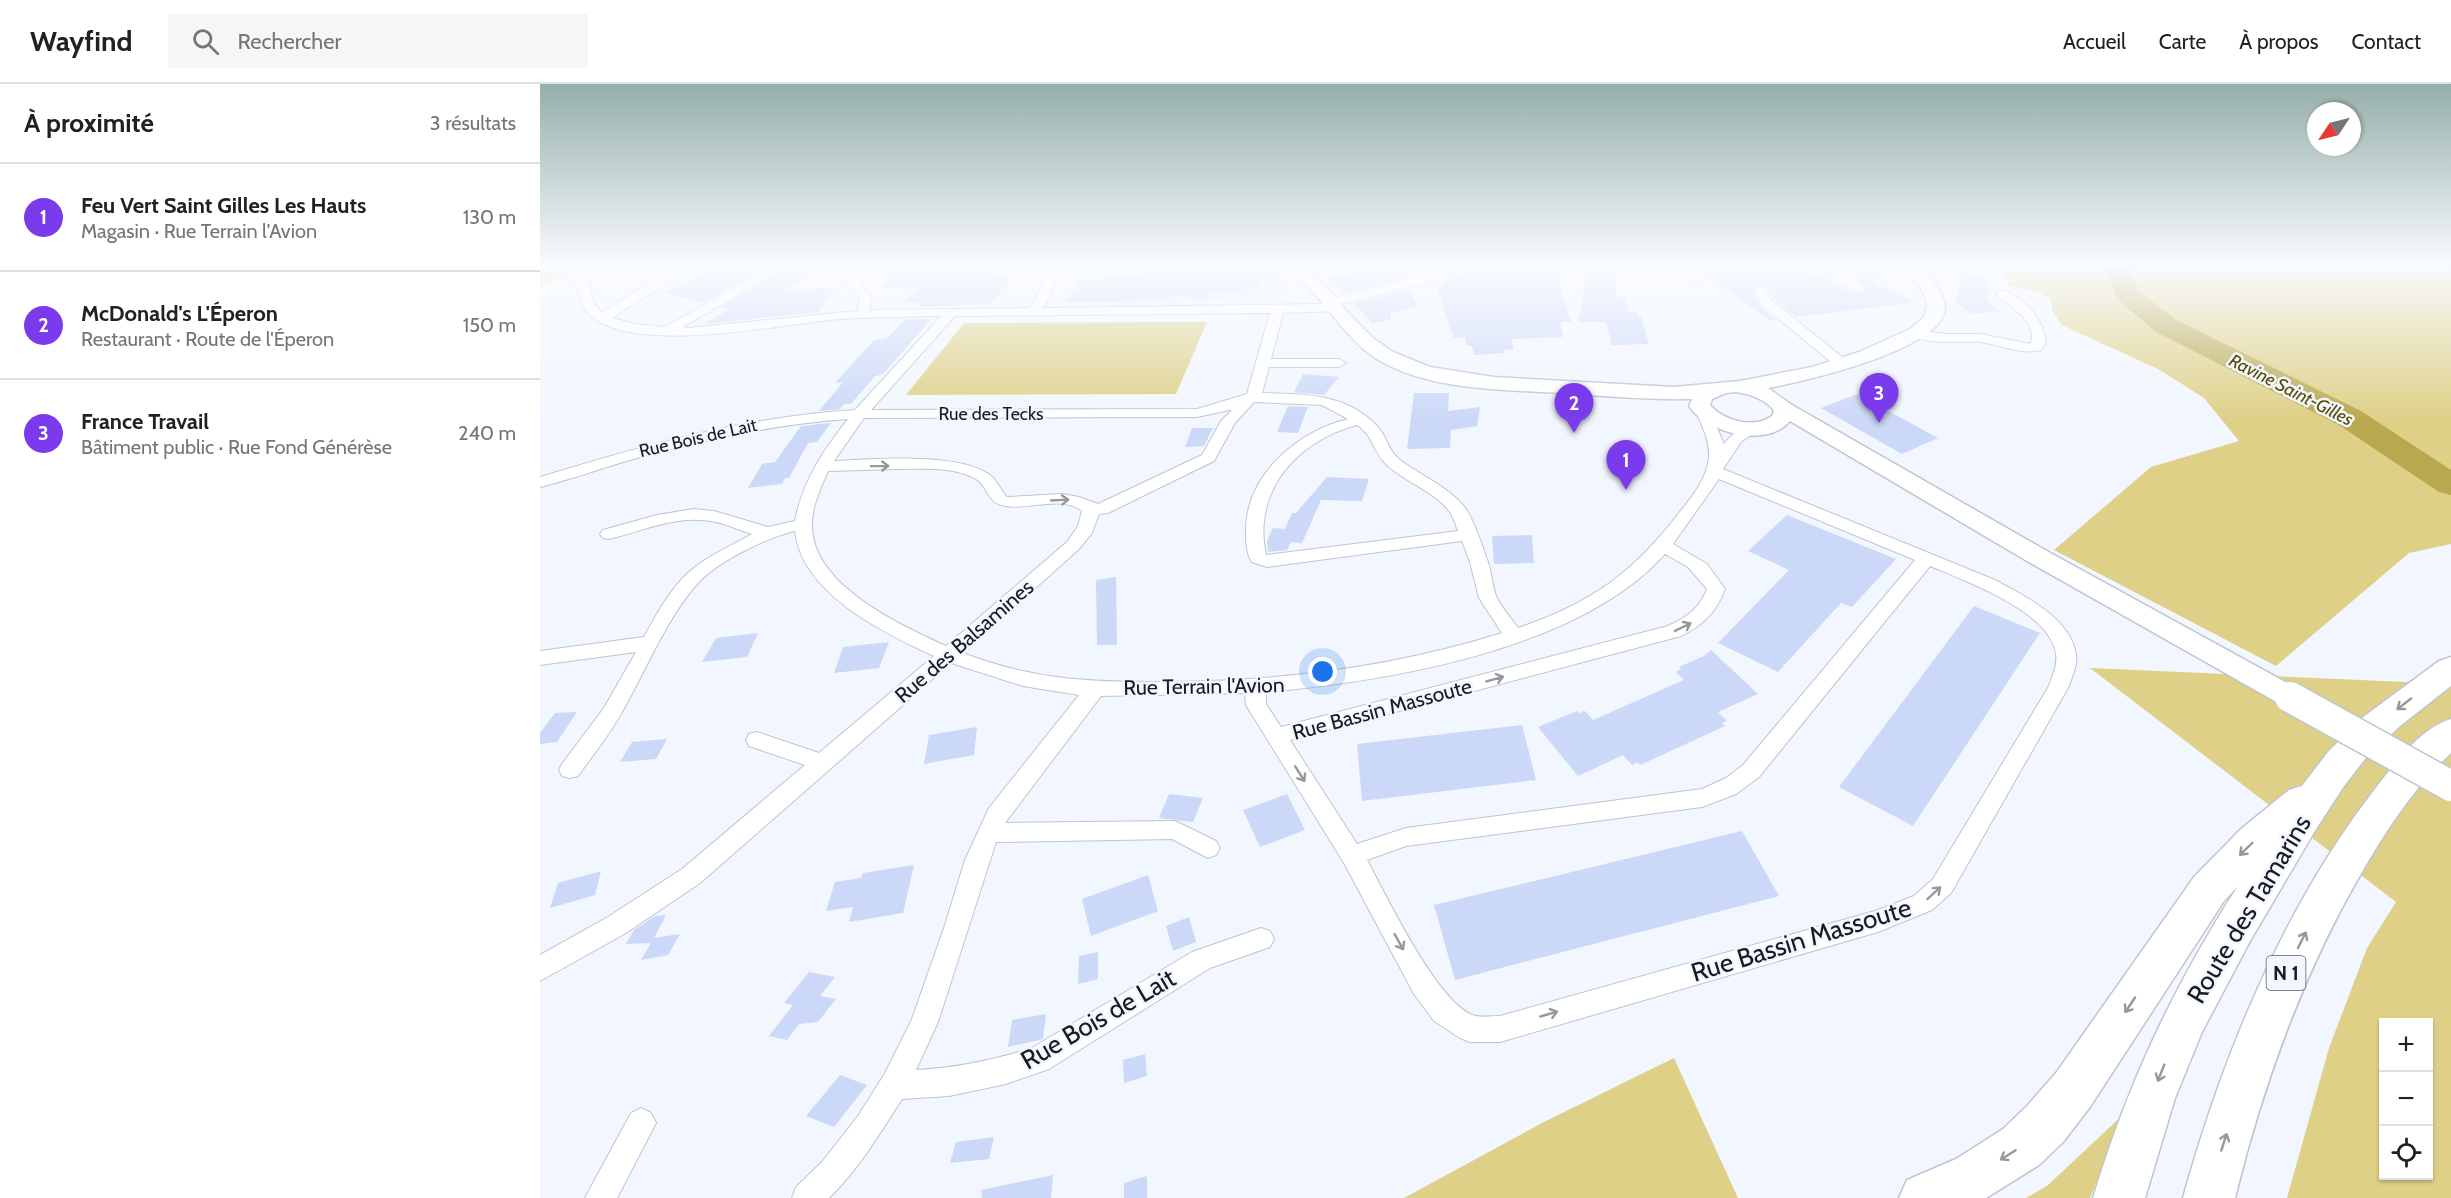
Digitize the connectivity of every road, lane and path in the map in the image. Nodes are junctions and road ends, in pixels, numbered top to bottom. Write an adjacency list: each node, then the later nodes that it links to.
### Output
1 (599, 316): 11 (street)
2 (605, 316): 11 (street)
3 (694, 316): 12 (street)
4 (846, 316): 12 (street)
5 (948, 316): 22 (street)
6 (1274, 316): 14 (street)
7 (1339, 316): 17 (main road)
8 (1780, 316): 16 (street)
9 (1935, 316): 13 (main road)
10 (2028, 316): 13 (street)
11 (602, 318): 12 (street)
12 (666, 332)
13 (1917, 333): 16 (main road)
14 (1262, 363): 15 (street); 20 (street)
15 (1339, 363)
16 (1833, 367): 18 (main road); 23 (main road)
17 (1518, 384): 19 (main road); 21 (main road)
18 (1739, 387): 19 (main road); 23 (main road)
19 (1711, 391): 21 (main road)
20 (1254, 397): 22 (street, Rue des Tecks); 24 (street, Rue des Tecks); 28 (street)
21 (1703, 413): 23 (main road); 26 (street)
22 (860, 414): 25 (street, Rue Terrain l'Avion); 27 (street, Rue Bois de Lait)
23 (1771, 415): 26 (street, Rue Terrain l'Avion); 48 (main road, bridge)
24 (1360, 420): 32 (street, Rue des Tecks); 32 (street)
25 (821, 467): 28 (street, one-way to 28); 29 (street, Rue Terrain l'Avion)
26 (1716, 468): 33 (street, Rue Terrain l'Avion); 34 (street, Rue Bassin Massoute)
27 (540, 482)
28 (1091, 510): 37 (street, Rue des Balsamines)
29 (803, 524): 30 (street); 37 (street, Rue Terrain l'Avion)
30 (768, 532): 31 (street); 36 (street)
31 (609, 534)
32 (1470, 535): 35 (street, Rue des Tecks)
33 (1664, 547): 35 (street, Rue Terrain l'Avion); 43 (street, Rue Bassin Massoute, one-way to 33)
34 (1926, 559): 51 (street); 51 (street, Rue Bassin Massoute, one-way to 34)
35 (1514, 637): 40 (street, Rue Terrain l'Avion)
36 (650, 643): 38 (street); 46 (street)
37 (947, 654): 41 (street, Rue Terrain l'Avion); 45 (street, Rue des Balsamines)
38 (540, 658)
39 (2451, 669): 47 (highway, Route des Tamarins, one-way to 47)
40 (1255, 687): 41 (street, Rue Terrain l'Avion); 43 (street, Rue Bassin Massoute)
41 (1096, 688): 49 (street)
42 (2451, 732): 60 (highway, N 1, one-way to 42)
43 (1276, 736): 51 (street, Rue Bassin Massoute, one-way to 51)
44 (757, 740): 45 (street)
45 (823, 764): 53 (street, Rue des Balsamines)
46 (570, 770)
47 (2323, 784): 58 (highway, one-way to 58); 59 (highway, Route des Tamarins, one-way to 59)
48 (2451, 786)
49 (990, 833): 50 (street); 54 (street)
50 (1208, 848)
51 (1352, 855)
52 (1261, 939): 54 (street, Rue Bois de Lait)
53 (540, 969)
54 (894, 1085): 57 (street)
55 (641, 1123): 56 (street)
56 (600, 1198)
57 (807, 1198)
58 (1925, 1198)
59 (2119, 1198)
60 (2209, 1198)

